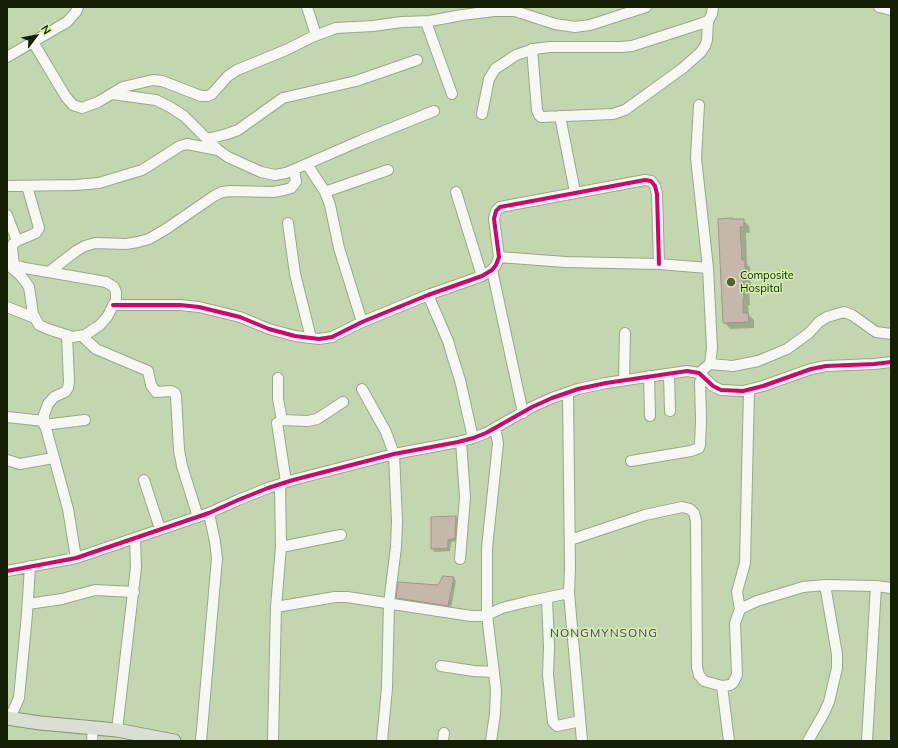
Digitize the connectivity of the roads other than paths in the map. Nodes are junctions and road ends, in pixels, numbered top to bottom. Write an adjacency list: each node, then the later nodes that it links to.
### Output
1 (78, 7): 10 (street)
2 (307, 7): 9 (street)
3 (646, 7): 8 (street)
4 (713, 7): 7 (street)
5 (879, 7): 6 (street)
6 (891, 10)
7 (708, 21): 11 (street); 19 (street)
8 (426, 22): 9 (street); 15 (street)
9 (316, 35): 14 (street)
10 (33, 42): 12 (street); 14 (street)
11 (532, 49): 18 (street); 19 (street)
12 (7, 57)
13 (417, 60): 20 (street)
14 (112, 94): 20 (street)
15 (452, 94)
16 (699, 105): 36 (street)
17 (434, 111): 22 (street)
18 (482, 114)
19 (560, 116): 29 (street)
20 (207, 139): 21 (street)
21 (218, 150): 23 (street); 26 (street)
22 (307, 164): 23 (street); 27 (street)
23 (294, 170): 38 (street)
24 (388, 170): 27 (street)
25 (7, 186): 26 (street)
26 (27, 186): 32 (street)
27 (325, 192): 44 (street)
28 (456, 192): 39 (street)
29 (575, 192): 33 (street); 35 (street)
30 (7, 215): 32 (street)
31 (288, 223): 49 (street)
32 (16, 241): 34 (street)
33 (499, 257): 35 (street); 37 (street)
34 (9, 264): 38 (street); 43 (street)
35 (660, 264): 36 (street)
36 (708, 268): 51 (street)
37 (492, 270): 39 (street); 62 (street)
38 (49, 272): 41 (street)
39 (482, 276): 40 (street)
40 (428, 295): 44 (street); 69 (street)
41 (113, 305): 48 (street); 49 (street)
42 (7, 307): 43 (street)
43 (35, 318): 47 (street)
44 (362, 322): 49 (street)
45 (625, 333): 56 (street)
46 (891, 334): 51 (street)
47 (67, 335): 48 (street); 67 (street)
48 (82, 336): 78 (street)
49 (311, 338)
50 (891, 362): 58 (street)
51 (710, 364): 53 (street)
52 (669, 374): 53 (street); 54 (street); 61 (street)
53 (701, 375): 58 (street); 74 (street)
54 (649, 376): 56 (street); 63 (street)
55 (278, 378): 66 (street)
56 (624, 380): 59 (street)
57 (362, 389): 71 (street)
58 (749, 390): 97 (street)
59 (568, 393): 62 (street); 82 (street)
60 (343, 402): 66 (street)
61 (670, 411)
62 (523, 413): 68 (street)
63 (650, 416)
64 (7, 417): 67 (street)
65 (85, 420): 67 (street)
66 (282, 420): 76 (street)
67 (44, 423): 72 (street)
68 (495, 428): 69 (street); 98 (street)
69 (473, 438): 70 (street)
70 (461, 441): 71 (street); 85 (street)
71 (394, 454): 76 (street); 94 (street)
72 (53, 458): 73 (street); 84 (street)
73 (7, 460)
74 (631, 461)
75 (144, 480): 79 (street)
76 (283, 483): 77 (street); 83 (street)
77 (209, 513): 78 (street); 108 (street)
78 (198, 517): 79 (street)
79 (160, 529): 81 (street)
80 (340, 535): 83 (street)
81 (135, 538): 84 (street); 91 (street)
82 (570, 540): 92 (street); 101 (street)
83 (280, 547): 96 (street)
84 (76, 558): 86 (street)
85 (460, 559)
86 (30, 566): 87 (street); 95 (street)
87 (7, 571)
88 (825, 584): 89 (street); 97 (street); 114 (street)
89 (876, 586): 90 (street); 115 (street)
90 (891, 588)
91 (134, 592): 95 (street); 105 (street)
92 (569, 593): 93 (street); 103 (street)
93 (547, 598): 98 (street); 103 (street)
94 (389, 603): 96 (street); 98 (street); 110 (street)
95 (28, 604): 102 (street)
96 (276, 607): 109 (street)
97 (740, 609): 101 (street)
98 (488, 615): 100 (street)
99 (441, 666): 100 (street)
100 (494, 672): 111 (street)
101 (722, 686): 113 (street)
102 (9, 718): 104 (main road)
103 (580, 721): 112 (street)
104 (93, 727): 105 (main road); 106 (street)
105 (117, 730): 107 (main road)
106 (92, 741)
107 (174, 741)
108 (201, 741)
109 (273, 741)
110 (382, 741)
111 (490, 741)
112 (582, 741)
113 (729, 741)
114 (808, 741)
115 (867, 741)

